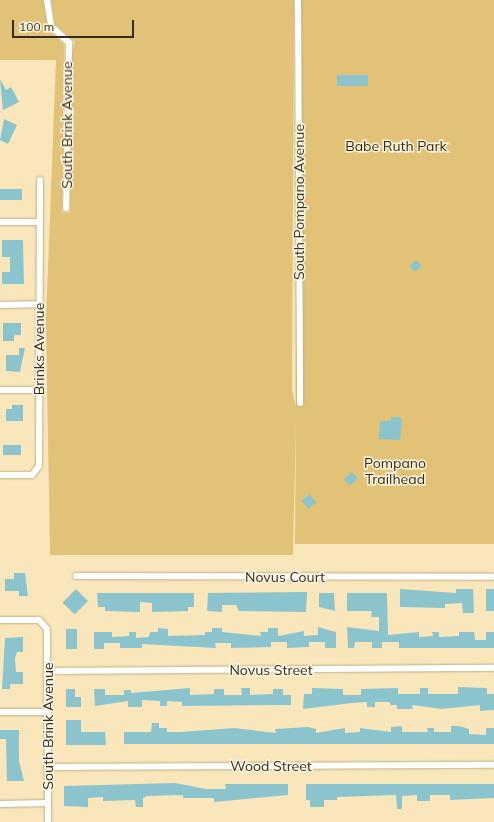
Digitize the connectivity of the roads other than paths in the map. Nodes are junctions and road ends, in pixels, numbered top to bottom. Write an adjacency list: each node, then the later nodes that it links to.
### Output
1 (47, 0): 4 (street, South Brink Avenue)
2 (298, 0): 11 (street, South Pompano Avenue)
3 (40, 180): 6 (street, South Brink Avenue)
4 (66, 208)
5 (0, 222): 6 (street)
6 (39, 222): 8 (street, Brinks Avenue)
7 (0, 304): 8 (street)
8 (39, 304): 10 (street, Brinks Avenue)
9 (0, 390): 10 (street)
10 (38, 390): 12 (street, Brinks Avenue)
11 (300, 403)
12 (0, 475)
13 (76, 576): 14 (street, Novus Court)
14 (494, 577)
15 (0, 620): 17 (street, South Brink Avenue)
16 (494, 668): 17 (street, Novus Street)
17 (48, 671): 19 (street, South Brink Avenue)
18 (0, 712): 19 (street)
19 (48, 712): 21 (street, South Brink Avenue)
20 (494, 765): 21 (street, Wood Street)
21 (48, 767): 22 (street, South Brink Avenue)
22 (48, 803): 23 (street); 24 (street, South Brink Avenue)
23 (0, 804)
24 (48, 822)

